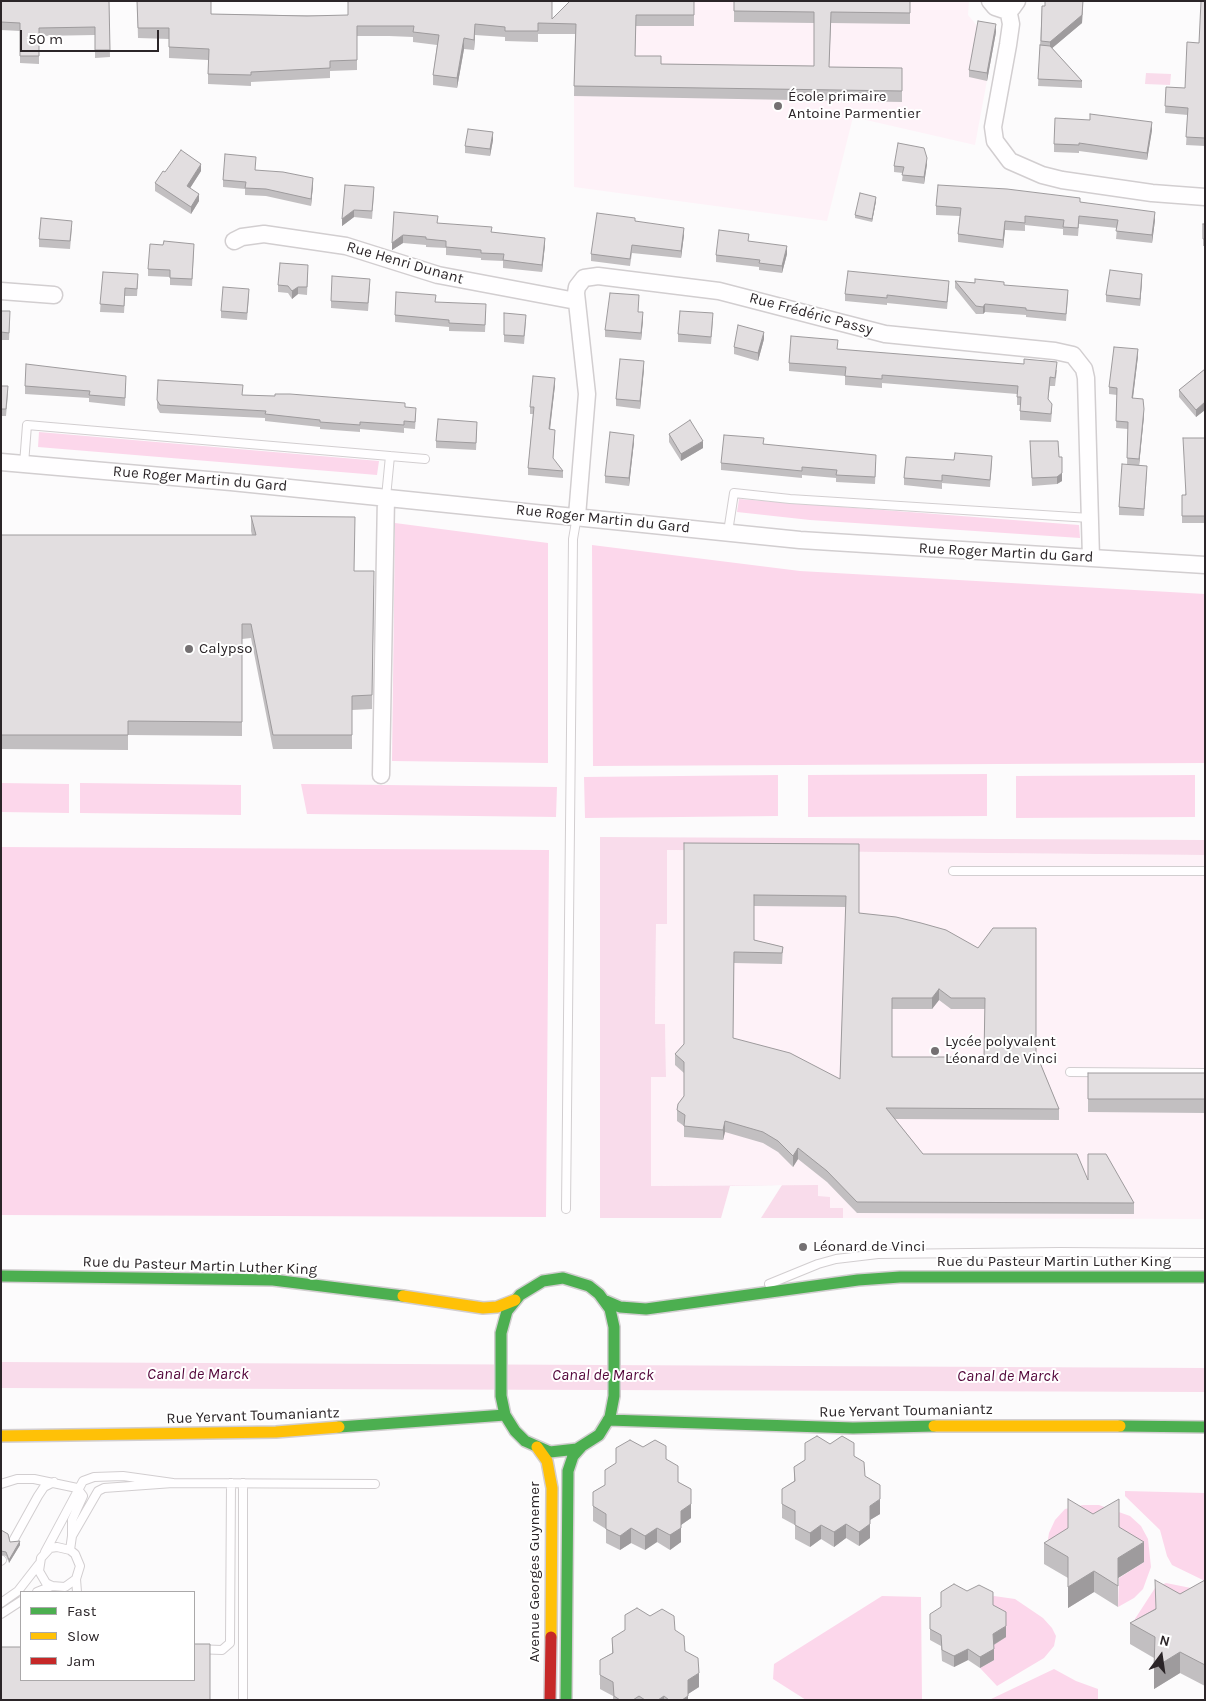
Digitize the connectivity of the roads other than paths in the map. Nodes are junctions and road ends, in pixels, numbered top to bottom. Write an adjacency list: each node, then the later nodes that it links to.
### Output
1 (990, 1): 2 (street)
2 (1013, 5): 3 (street)
3 (1205, 197)
4 (234, 241): 7 (street, Rue Henri Dunant)
5 (1, 291): 6 (street)
6 (54, 295)
7 (576, 301): 13 (street, Rue Frédéric Passy); 14 (street, Rue Frédéric Passy)
8 (390, 456): 9 (lane); 11 (lane); 12 (lane)
9 (425, 459)
10 (1, 462): 11 (street, Rue Roger Martin du Gard)
11 (24, 464): 12 (street, Rue Roger Martin du Gard)
12 (386, 497): 13 (street, Rue Roger Martin du Gard); 18 (street)
13 (577, 516): 15 (street, Rue Roger Martin du Gard); 23 (lane)
14 (1090, 518): 15 (lane); 16 (street, Rue Frédéric Passy)
15 (728, 532): 16 (street, Rue Roger Martin du Gard)
16 (1091, 558): 17 (street, Rue Roger Martin du Gard)
17 (1205, 565)
18 (381, 775)
19 (953, 871): 20 (lane)
20 (1205, 871)
21 (1070, 1072): 22 (lane)
22 (1205, 1073)
23 (566, 1209)
24 (1205, 1253): 27 (lane)
25 (1, 1276): 28 (street, Rue du Pasteur Martin Luther King)
26 (1205, 1277): 27 (street, Rue du Pasteur Martin Luther King)
27 (744, 1295): 29 (street, Rue du Pasteur Martin Luther King)
28 (515, 1300): 29 (street); 30 (street)
29 (606, 1301): 31 (street)
30 (505, 1414): 33 (street, Rue Yervant Toumaniantz); 34 (street)
31 (608, 1420): 32 (street, Rue Yervant Toumaniantz); 35 (street)
32 (1205, 1427)
33 (1, 1436)
34 (537, 1448): 35 (street); 56 (street, Avenue Georges Guynemer)
35 (581, 1448): 58 (street)
36 (54, 1482): 40 (lane); 42 (lane); 44 (lane)
37 (173, 1483): 38 (lane); 42 (lane); 43 (lane)
38 (231, 1483): 39 (lane); 55 (lane)
39 (243, 1483): 41 (lane); 57 (lane)
40 (1, 1484)
41 (375, 1484)
42 (77, 1488): 43 (lane); 46 (lane)
43 (72, 1536): 45 (lane)
44 (13, 1541)
45 (70, 1550): 46 (lane); 48 (lane)
46 (45, 1552): 47 (lane)
47 (39, 1564): 49 (lane); 53 (lane)
48 (76, 1579): 49 (lane); 51 (lane)
49 (52, 1586): 50 (lane)
50 (40, 1591)
51 (77, 1591)
52 (20, 1602): 54 (lane)
53 (1, 1603)
54 (1, 1614)
55 (195, 1649)
56 (548, 1693)
57 (243, 1700)
58 (566, 1700)

